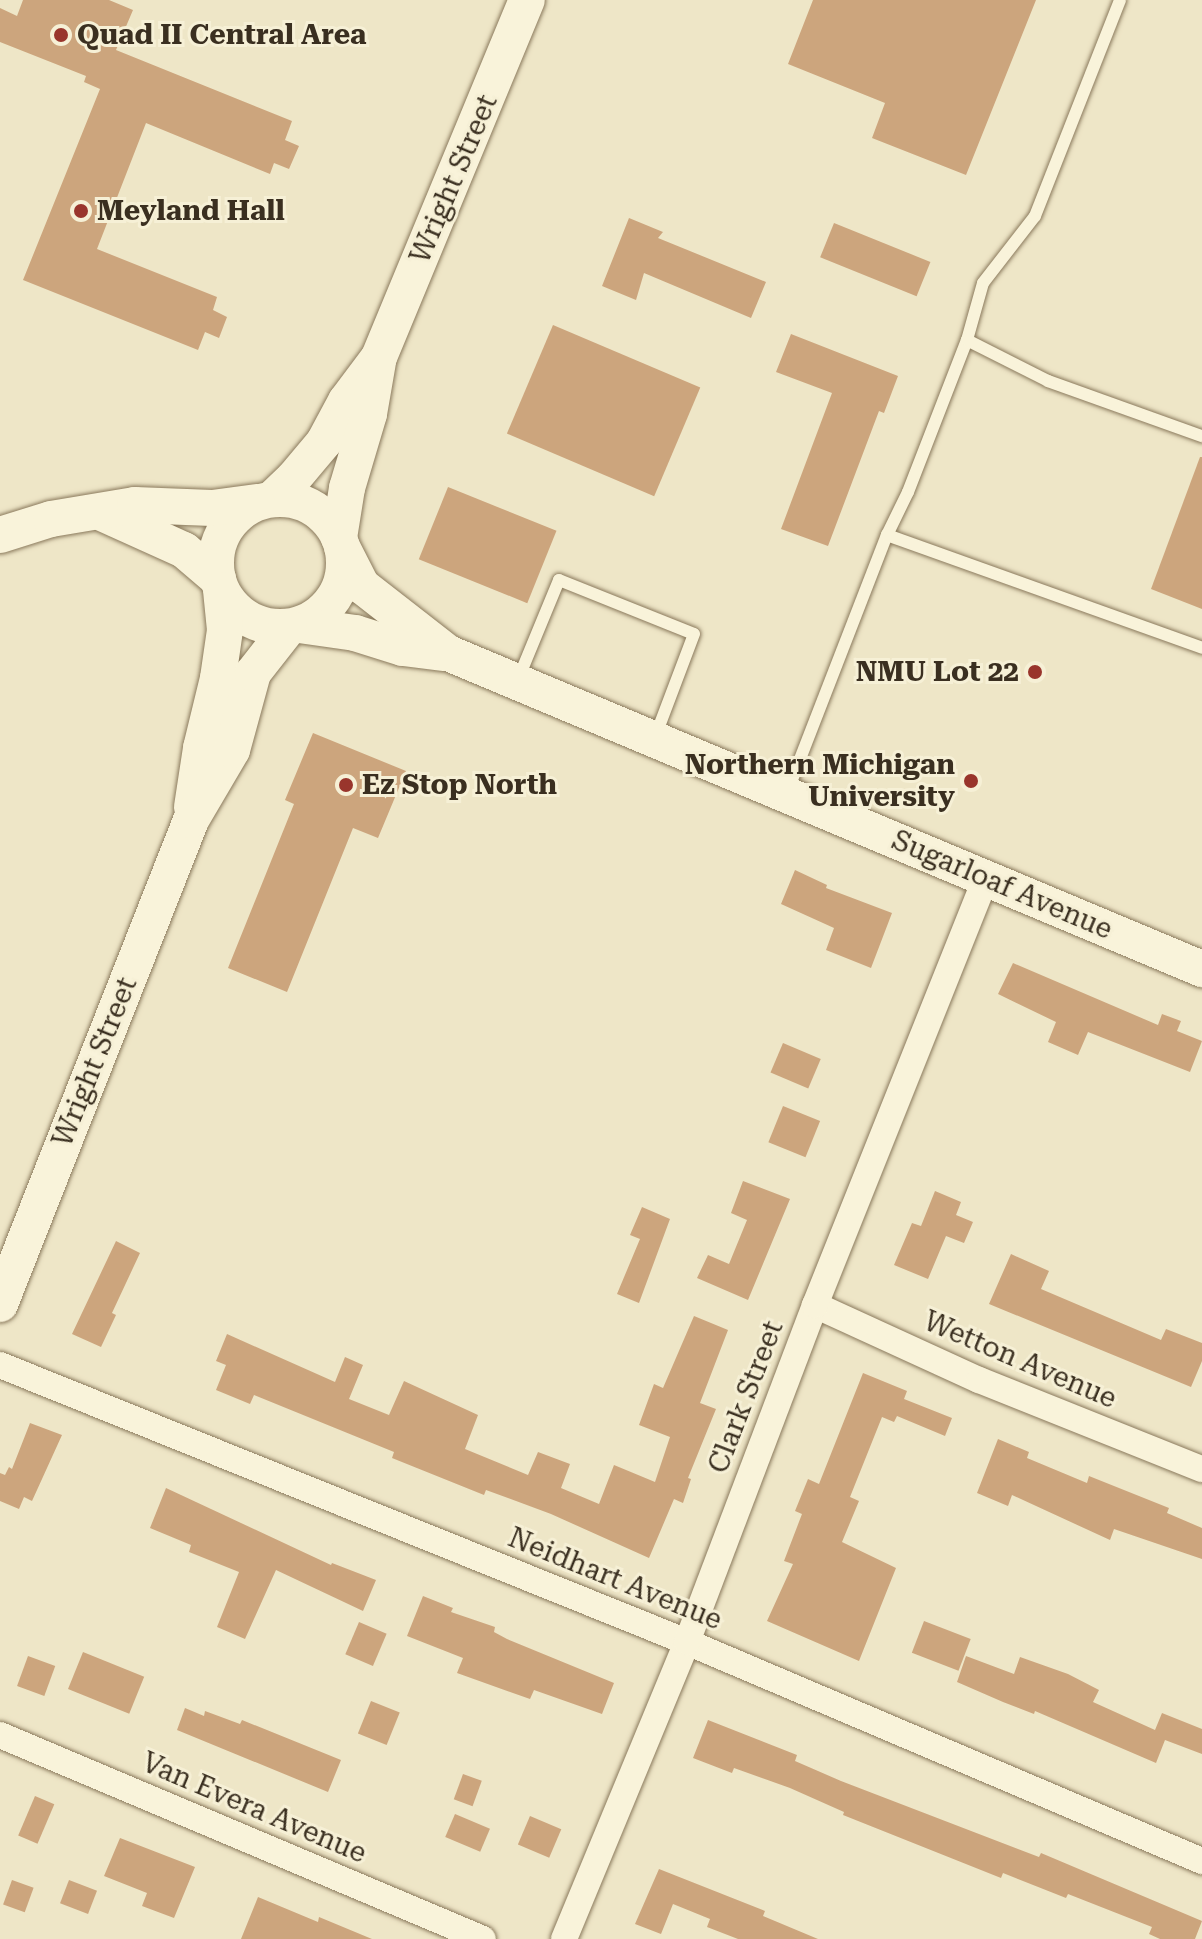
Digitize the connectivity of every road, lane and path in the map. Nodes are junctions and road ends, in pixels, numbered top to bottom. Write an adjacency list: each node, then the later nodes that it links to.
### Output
1 (527, 0): 4 (main road, Wright Street)
2 (1120, 0): 3 (lane)
3 (967, 340): 5 (lane); 9 (lane)
4 (379, 357): 6 (main road, Wright Street); 10 (main road, Wright Street)
5 (1202, 436)
6 (264, 501): 7 (main road); 10 (main road); 11 (main road)
7 (102, 513): 8 (main road); 11 (main road)
8 (0, 535)
9 (887, 535): 13 (lane); 17 (lane)
10 (341, 542): 12 (main road); 14 (main road, Sugarloaf Avenue)
11 (219, 585): 12 (main road); 18 (main road, Wright Street)
12 (294, 626): 14 (main road, Sugarloaf Avenue); 18 (main road, Wright Street)
13 (1202, 648)
14 (448, 653): 15 (main road, Sugarloaf Avenue)
15 (517, 682): 16 (main road, Sugarloaf Avenue); 16 (lane)
16 (654, 740): 17 (main road, Sugarloaf Avenue)
17 (786, 795): 19 (main road, Sugarloaf Avenue)
18 (191, 820): 21 (main road, Wright Street)
19 (986, 878): 20 (main road, Sugarloaf Avenue); 22 (street, Clark Street)
20 (1202, 969)
21 (0, 1304)
22 (815, 1305): 24 (street, Wetton Avenue); 25 (street, Clark Street)
23 (0, 1365): 25 (street, Neidhart Avenue)
24 (1202, 1469)
25 (687, 1642): 27 (street, Neidhart Avenue); 29 (street, Clark Street)
26 (0, 1735): 28 (street, Van Evera Avenue)
27 (1202, 1861)
28 (483, 1939)
29 (564, 1939)

